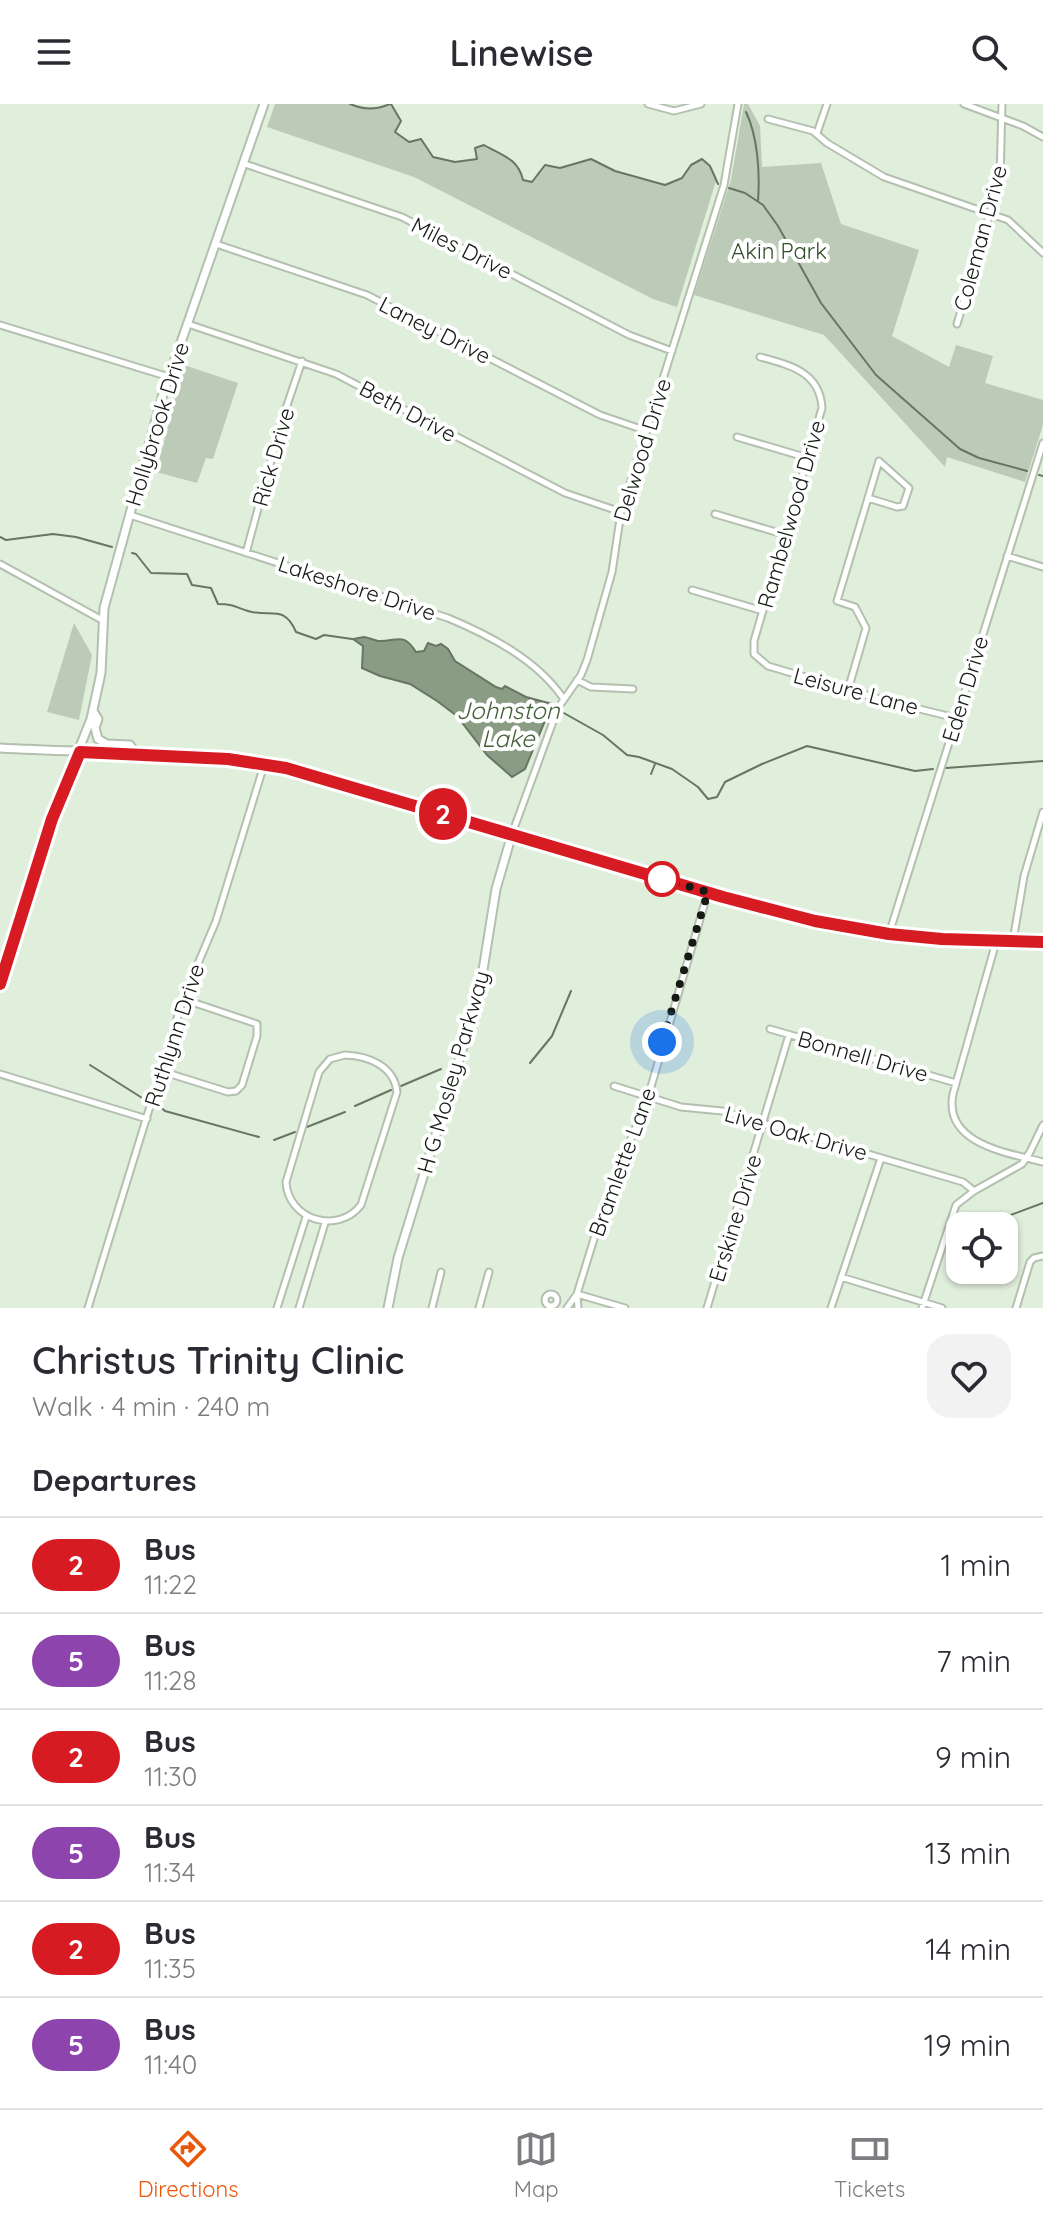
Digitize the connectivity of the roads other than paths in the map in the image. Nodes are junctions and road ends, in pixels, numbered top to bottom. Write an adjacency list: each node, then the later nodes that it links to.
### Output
1 (264, 104): 13 (main road, Hollybrook Drive)
2 (648, 104): 8 (street)
3 (701, 104): 8 (street)
4 (738, 104): 20 (street, Delwood Drive)
5 (827, 104): 11 (street)
6 (964, 104): 10 (street)
7 (1002, 104): 10 (street, Coleman Drive)
8 (668, 107)
9 (768, 119): 11 (street)
10 (1002, 119): 12 (street); 14 (street, Coleman Drive)
11 (817, 133): 14 (street)
12 (1043, 137)
13 (245, 164): 15 (main road, Hollybrook Drive); 20 (street, Miles Drive)
14 (990, 214): 16 (street); 18 (street, Coleman Drive)
15 (216, 244): 17 (main road, Hollybrook Drive); 24 (street, Laney Drive)
16 (1043, 253)
17 (188, 324): 22 (street, Beth Drive); 23 (main road, Hollybrook Drive)
18 (957, 324)
19 (0, 325): 23 (street)
20 (672, 351): 24 (street, Delwood Drive)
21 (760, 357): 27 (street, Rambelwood Drive)
22 (302, 361): 29 (street, Beth Drive); 33 (street, Rick Drive)
23 (169, 377): 31 (main road, Hollybrook Drive)
24 (647, 431): 29 (street, Delwood Drive)
25 (737, 437): 27 (street)
26 (1043, 443): 34 (street, Eden Drive)
27 (808, 458): 32 (street, Rambelwood Drive)
28 (868, 498): 28 (street); 43 (street)
29 (621, 512): 41 (street, Delwood Drive)
30 (715, 514): 32 (street)
31 (130, 515): 33 (street, Lakeshore Drive); 39 (main road, Hollybrook Drive)
32 (786, 535): 38 (street, Rambelwood Drive)
33 (246, 553): 44 (street, Lakeshore Drive)
34 (1007, 556): 36 (street); 46 (street, Eden Drive)
35 (0, 564): 39 (street)
36 (1043, 567)
37 (692, 590): 38 (street)
38 (763, 611): 40 (street, Rambelwood Drive)
39 (102, 620): 45 (main road, Hollybrook Drive)
40 (758, 659): 43 (street, Leisure Lane)
41 (577, 680): 42 (street); 44 (street, Delwood Drive)
42 (633, 689)
43 (848, 690): 46 (street, Leisure Lane)
44 (563, 698): 52 (street, Delwood Drive)
45 (93, 711): 48 (main road, Hollybrook Drive); 49 (main road)
46 (956, 718): 54 (street, Eden Drive)
47 (0, 748): 48 (main road)
48 (80, 752): 49 (main road); 58 (main road, Hollybrook Drive)
49 (136, 754): 50 (main road)
50 (265, 764): 52 (main road); 59 (street, Ruthlynn Drive)
51 (1043, 812): 56 (street)
52 (512, 834): 53 (main road); 85 (main road, H G Mosley Parkway)
53 (708, 892): 54 (main road); 66 (street, Bramlette Lane)
54 (889, 934): 55 (main road)
55 (996, 942): 56 (main road); 64 (street)
56 (1012, 942): 57 (main road)
57 (1043, 942)
58 (0, 983)
59 (183, 999): 62 (street, Ruthlynn Drive); 62 (street)
60 (770, 1029): 61 (street, Bonnell Drive)
61 (789, 1035): 64 (street, Bonnell Drive); 68 (street, Erskine Drive)
62 (161, 1071): 67 (street, Ruthlynn Drive)
63 (0, 1074): 67 (street)
64 (956, 1083): 71 (street)
65 (614, 1086): 66 (street, Live Oak Drive)
66 (648, 1097): 68 (street, Live Oak Drive); 80 (street, Bramlette Lane)
67 (147, 1119): 82 (street, Ruthlynn Drive)
68 (763, 1123): 70 (street, Live Oak Drive); 91 (street, Erskine Drive)
69 (1043, 1125): 71 (street)
70 (881, 1158): 73 (street, Live Oak Drive); 79 (street)
71 (1027, 1158): 72 (street); 73 (street)
72 (1043, 1162)
73 (974, 1191): 81 (street)
74 (306, 1217): 75 (street); 75 (street); 83 (street)
75 (325, 1223): 84 (street)
76 (1043, 1256): 94 (street)
77 (441, 1272): 86 (street)
78 (489, 1272): 87 (street)
79 (841, 1277): 81 (street); 92 (street)
80 (577, 1294): 88 (street, Bramlette Lane); 89 (street, Bramlette Lane); 90 (street)
81 (923, 1305): 93 (street)
82 (88, 1308)
83 (277, 1308)
84 (299, 1308)
85 (388, 1308)
86 (432, 1308)
87 (479, 1308)
88 (567, 1308)
89 (578, 1308)
90 (625, 1308)
91 (707, 1308)
92 (831, 1308)
93 (942, 1308)
94 (1016, 1308)

